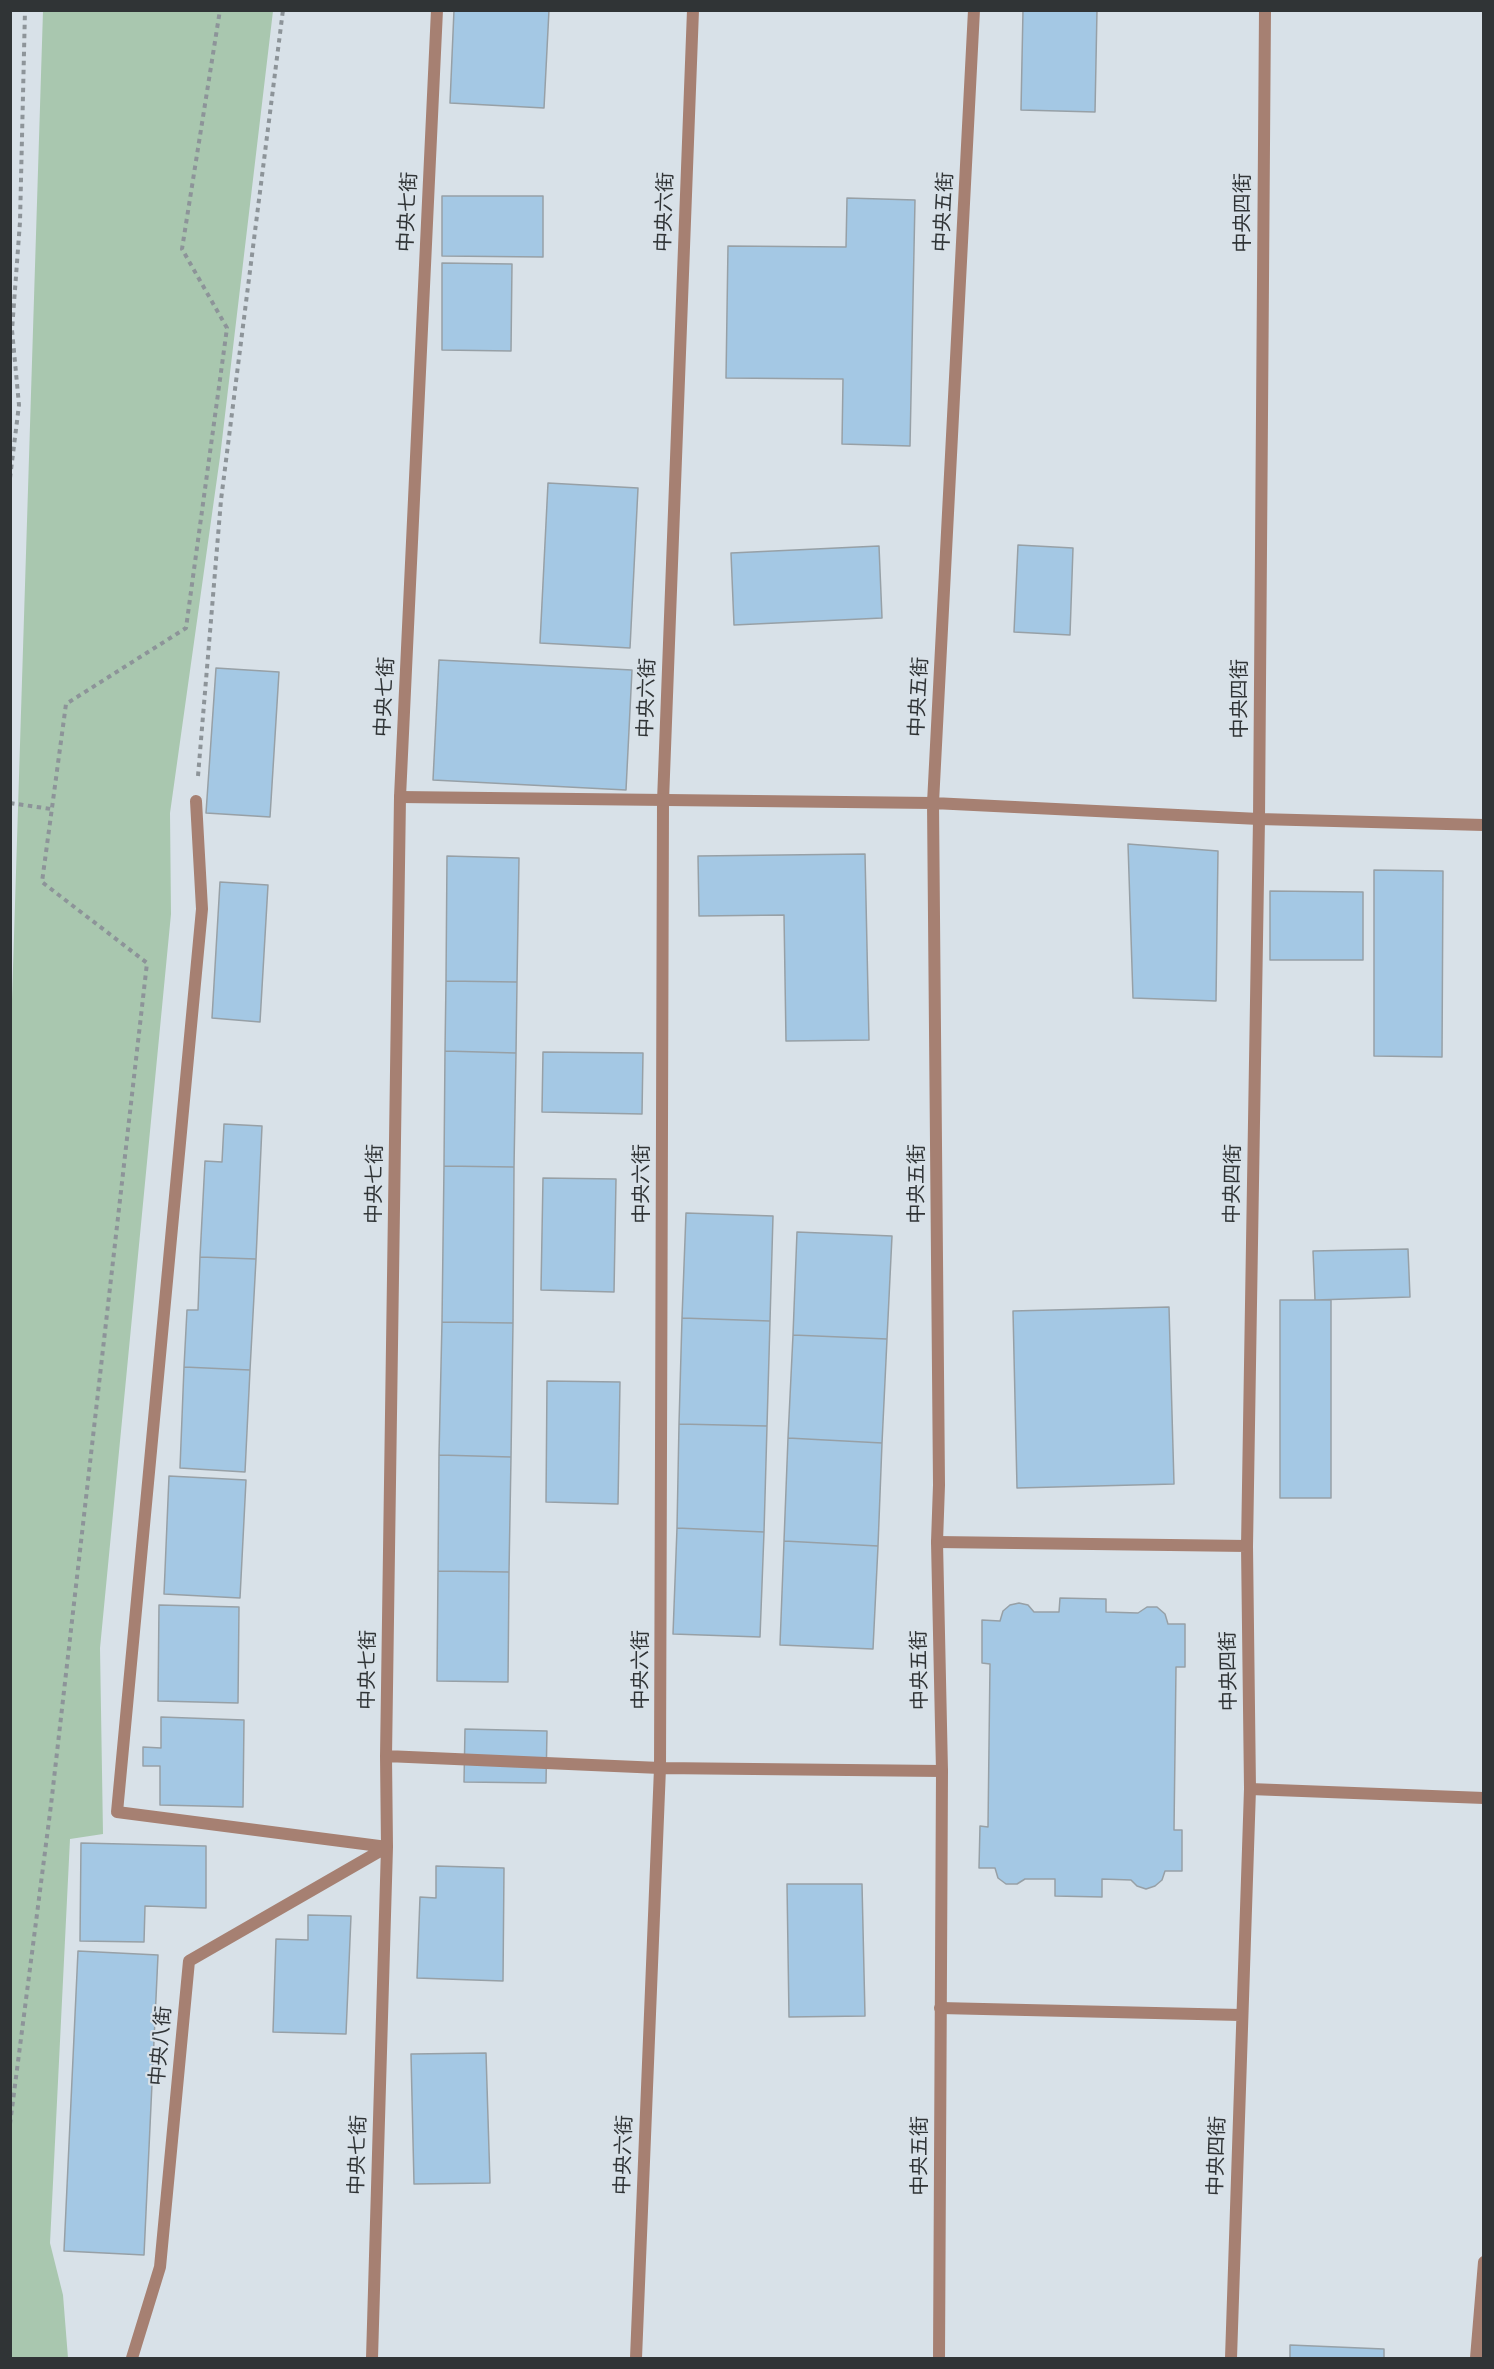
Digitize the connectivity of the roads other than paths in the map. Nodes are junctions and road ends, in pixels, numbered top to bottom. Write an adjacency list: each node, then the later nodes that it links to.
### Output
1 (437, 10): 5 (street, 中央七街)
2 (693, 10): 7 (street, 中央六街)
3 (974, 10): 8 (street, 中央五街)
4 (1265, 10): 9 (street, 中央四街)
5 (400, 797): 7 (street); 13 (street, 中央七街)
6 (196, 801): 18 (street)
7 (663, 801): 8 (street); 14 (street, 中央六街)
8 (933, 803): 9 (street); 11 (street, 中央五街)
9 (1259, 819): 10 (street); 12 (street, 中央四街)
10 (1484, 825)
11 (937, 1542): 12 (street); 15 (street, 中央五街)
12 (1247, 1546): 16 (street, 中央四街)
13 (386, 1756): 14 (street); 18 (street, 中央七街)
14 (660, 1768): 15 (street); 24 (street, 中央六街)
15 (942, 1771): 19 (street, 中央五街)
16 (1250, 1789): 17 (street); 20 (street, 中央四街)
17 (1484, 1798)
18 (387, 1847): 22 (street, 中央八街); 23 (street, 中央七街)
19 (940, 2008): 20 (street); 25 (street, 中央五街)
20 (1241, 2015): 26 (street, 中央四街)
21 (1484, 2262): 27 (street)
22 (132, 2358)
23 (372, 2358)
24 (636, 2358)
25 (939, 2358)
26 (1231, 2358)
27 (1476, 2358)

